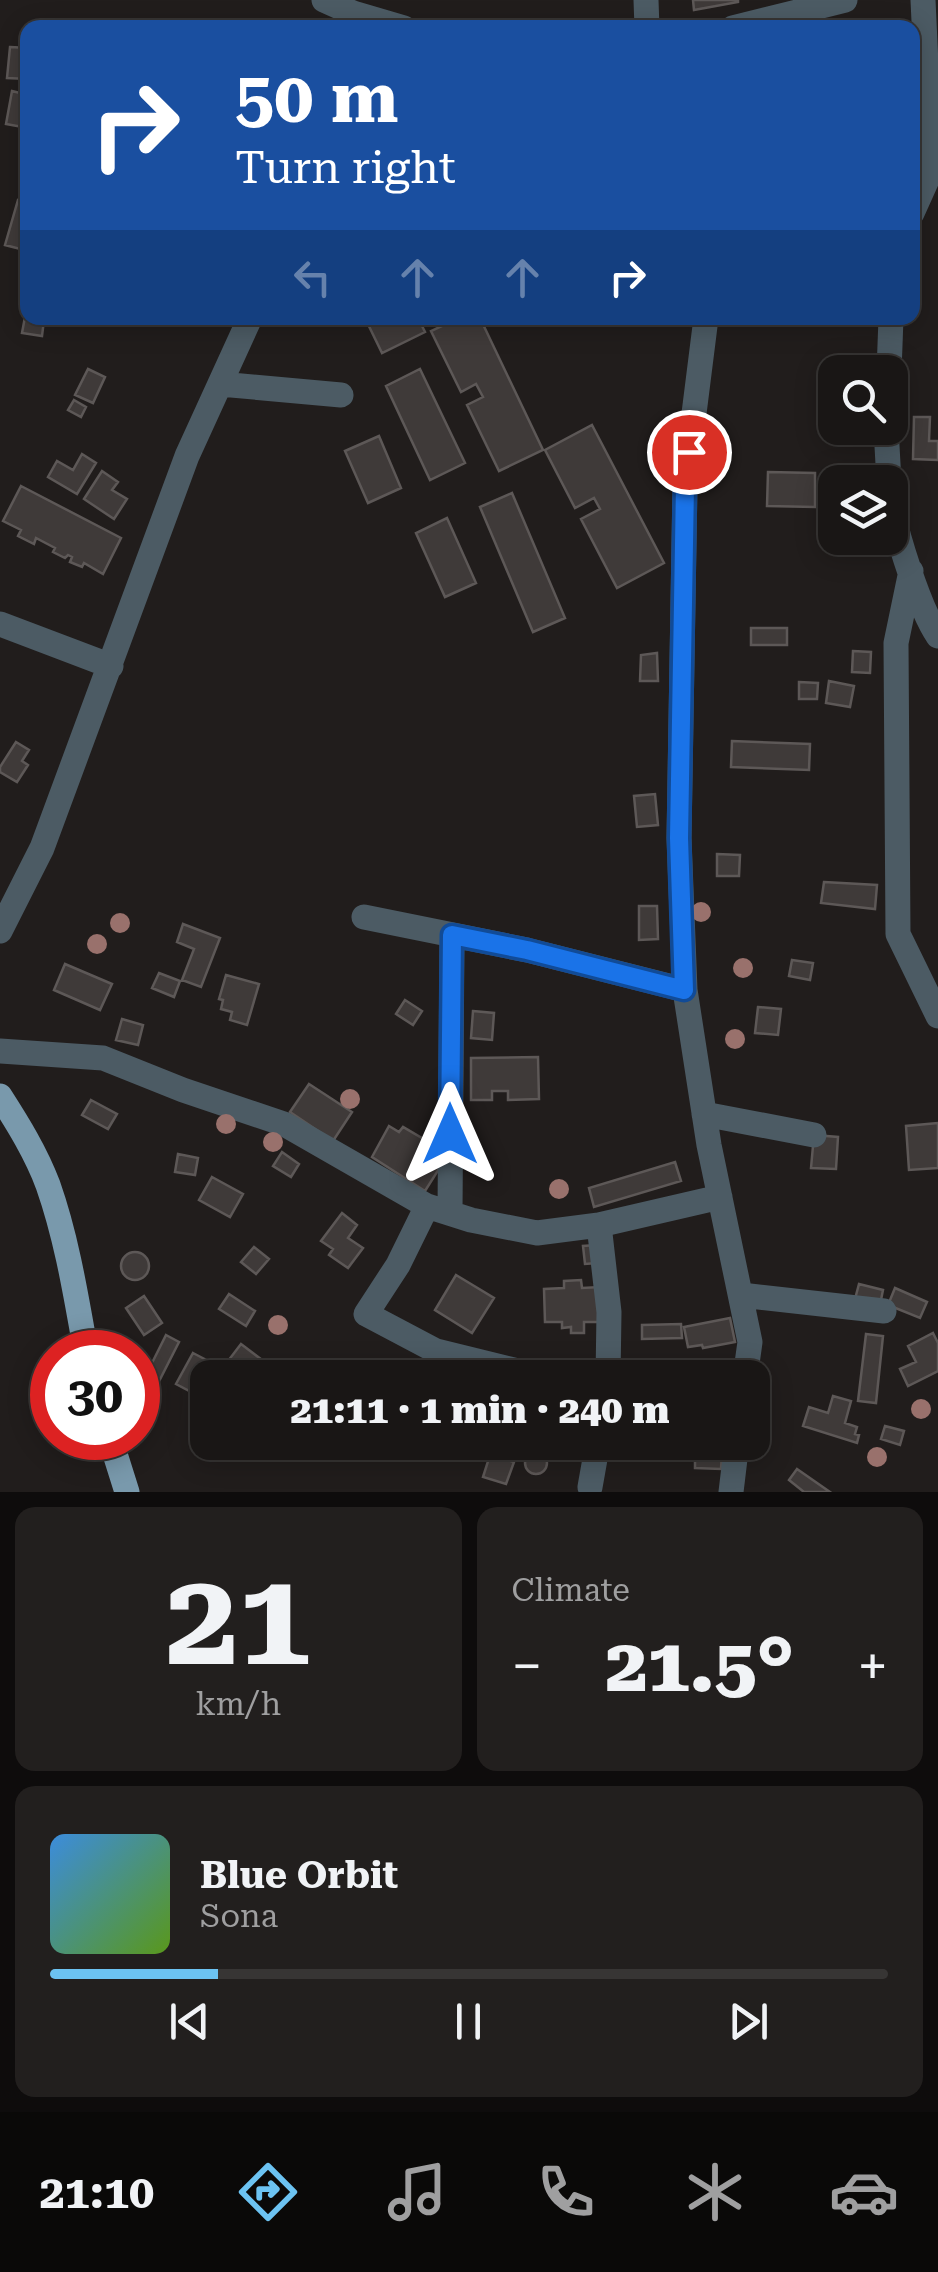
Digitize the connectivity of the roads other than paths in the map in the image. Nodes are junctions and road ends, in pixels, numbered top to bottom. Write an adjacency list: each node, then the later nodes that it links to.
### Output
1 (324, 0): 4 (street)
2 (845, 0): 5 (street)
3 (922, 0): 6 (street)
4 (352, 20)
5 (764, 20)
6 (920, 196)
7 (247, 325): 11 (street)
8 (705, 325): 21 (street)
9 (891, 325): 10 (street)
10 (890, 355)
11 (220, 384): 12 (street); 17 (street)
12 (341, 395)
13 (906, 555): 14 (street)
14 (911, 571): 16 (street); 22 (street)
15 (0, 624): 17 (street)
16 (938, 636)
17 (111, 666): 19 (street)
18 (364, 917): 20 (street)
19 (0, 931)
20 (452, 935): 21 (street); 28 (street)
21 (684, 990): 25 (street)
22 (938, 1016)
23 (0, 1051): 28 (street)
24 (0, 1096): 32 (main road)
25 (704, 1114): 26 (street); 27 (street)
26 (814, 1135)
27 (720, 1197): 29 (street); 30 (street)
28 (438, 1210): 29 (street); 33 (street)
29 (599, 1225): 34 (street)
30 (740, 1295): 31 (street); 35 (street)
31 (884, 1311)
32 (82, 1330)
33 (475, 1360)
34 (608, 1360)
35 (748, 1360)
36 (117, 1460): 40 (main road)
37 (595, 1460): 39 (street)
38 (735, 1460): 41 (street)
39 (590, 1487)
40 (127, 1492)
41 (731, 1492)

